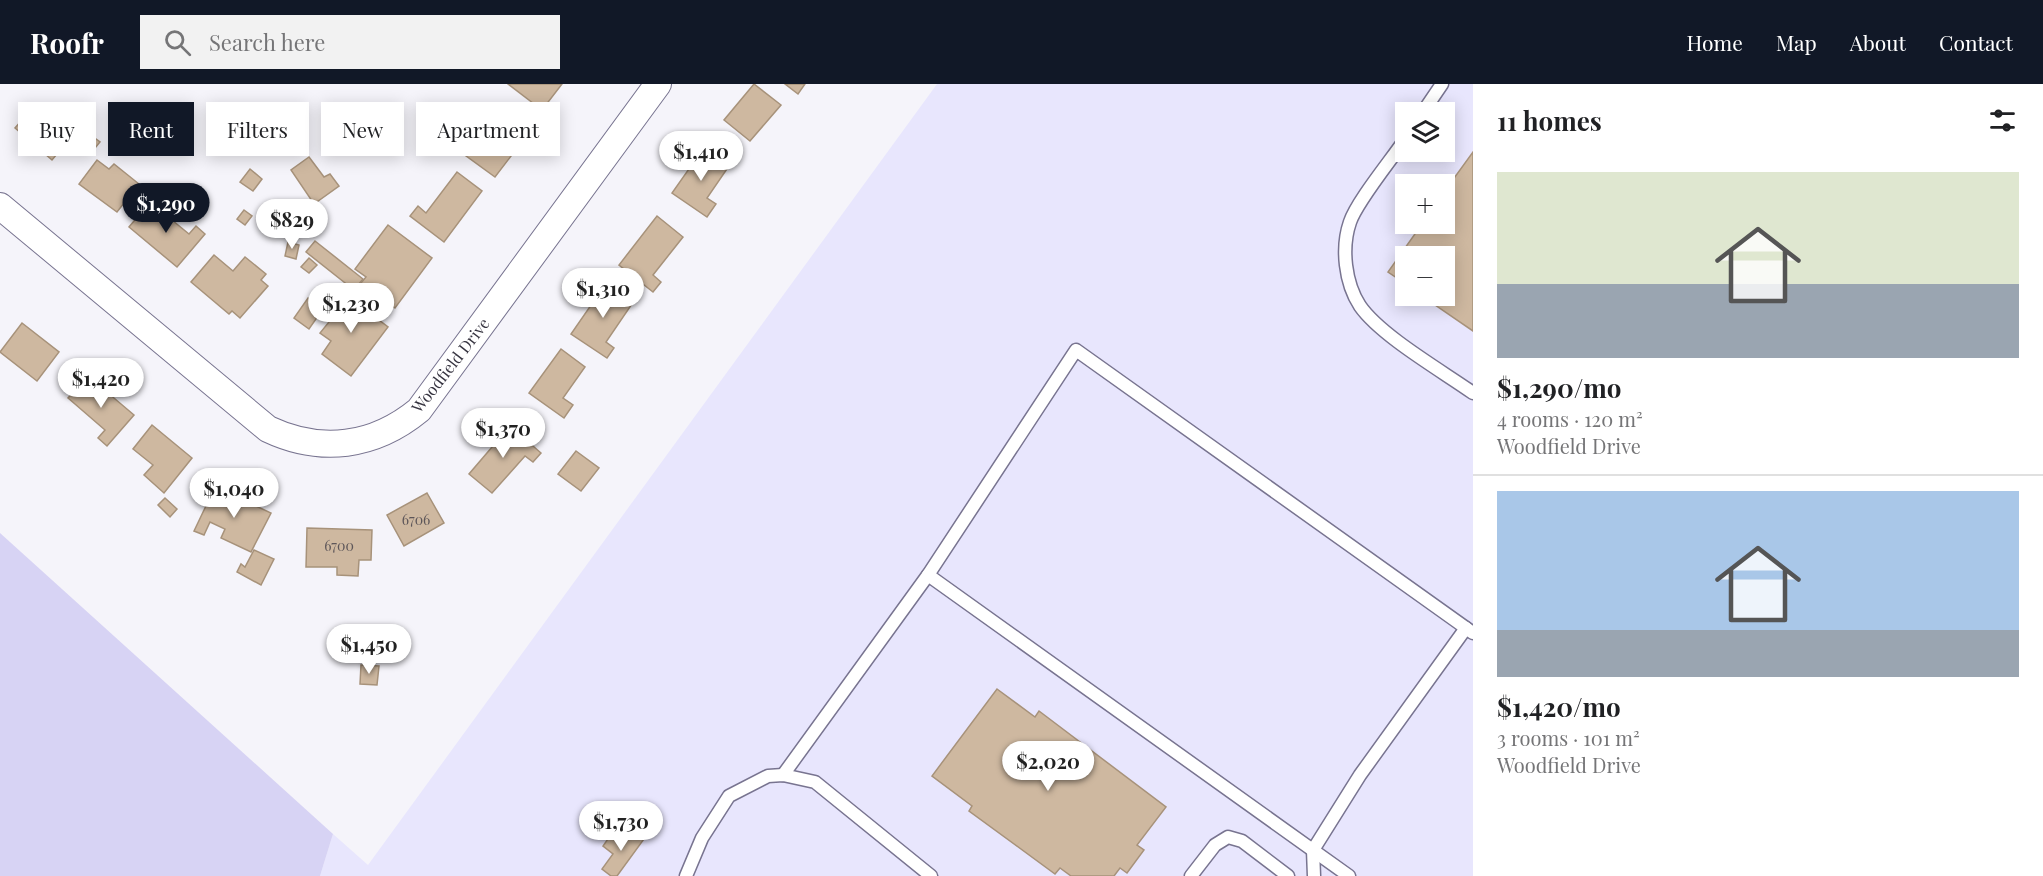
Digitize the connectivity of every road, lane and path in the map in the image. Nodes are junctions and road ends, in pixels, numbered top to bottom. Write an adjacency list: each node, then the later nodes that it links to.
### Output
1 (658, 84): 5 (street, Woodfield Drive)
2 (1442, 84): 3 (lane)
3 (1430, 102)
4 (1395, 154): 6 (lane)
5 (0, 206)
6 (1473, 393)
7 (928, 575): 8 (lane); 9 (lane); 10 (lane)
8 (1470, 631): 10 (lane)
9 (783, 775): 11 (lane); 12 (lane)
10 (1313, 850): 15 (lane); 16 (lane)
11 (686, 876)
12 (931, 876)
13 (1191, 876): 14 (lane)
14 (1288, 876)
15 (1314, 876)
16 (1349, 876)

